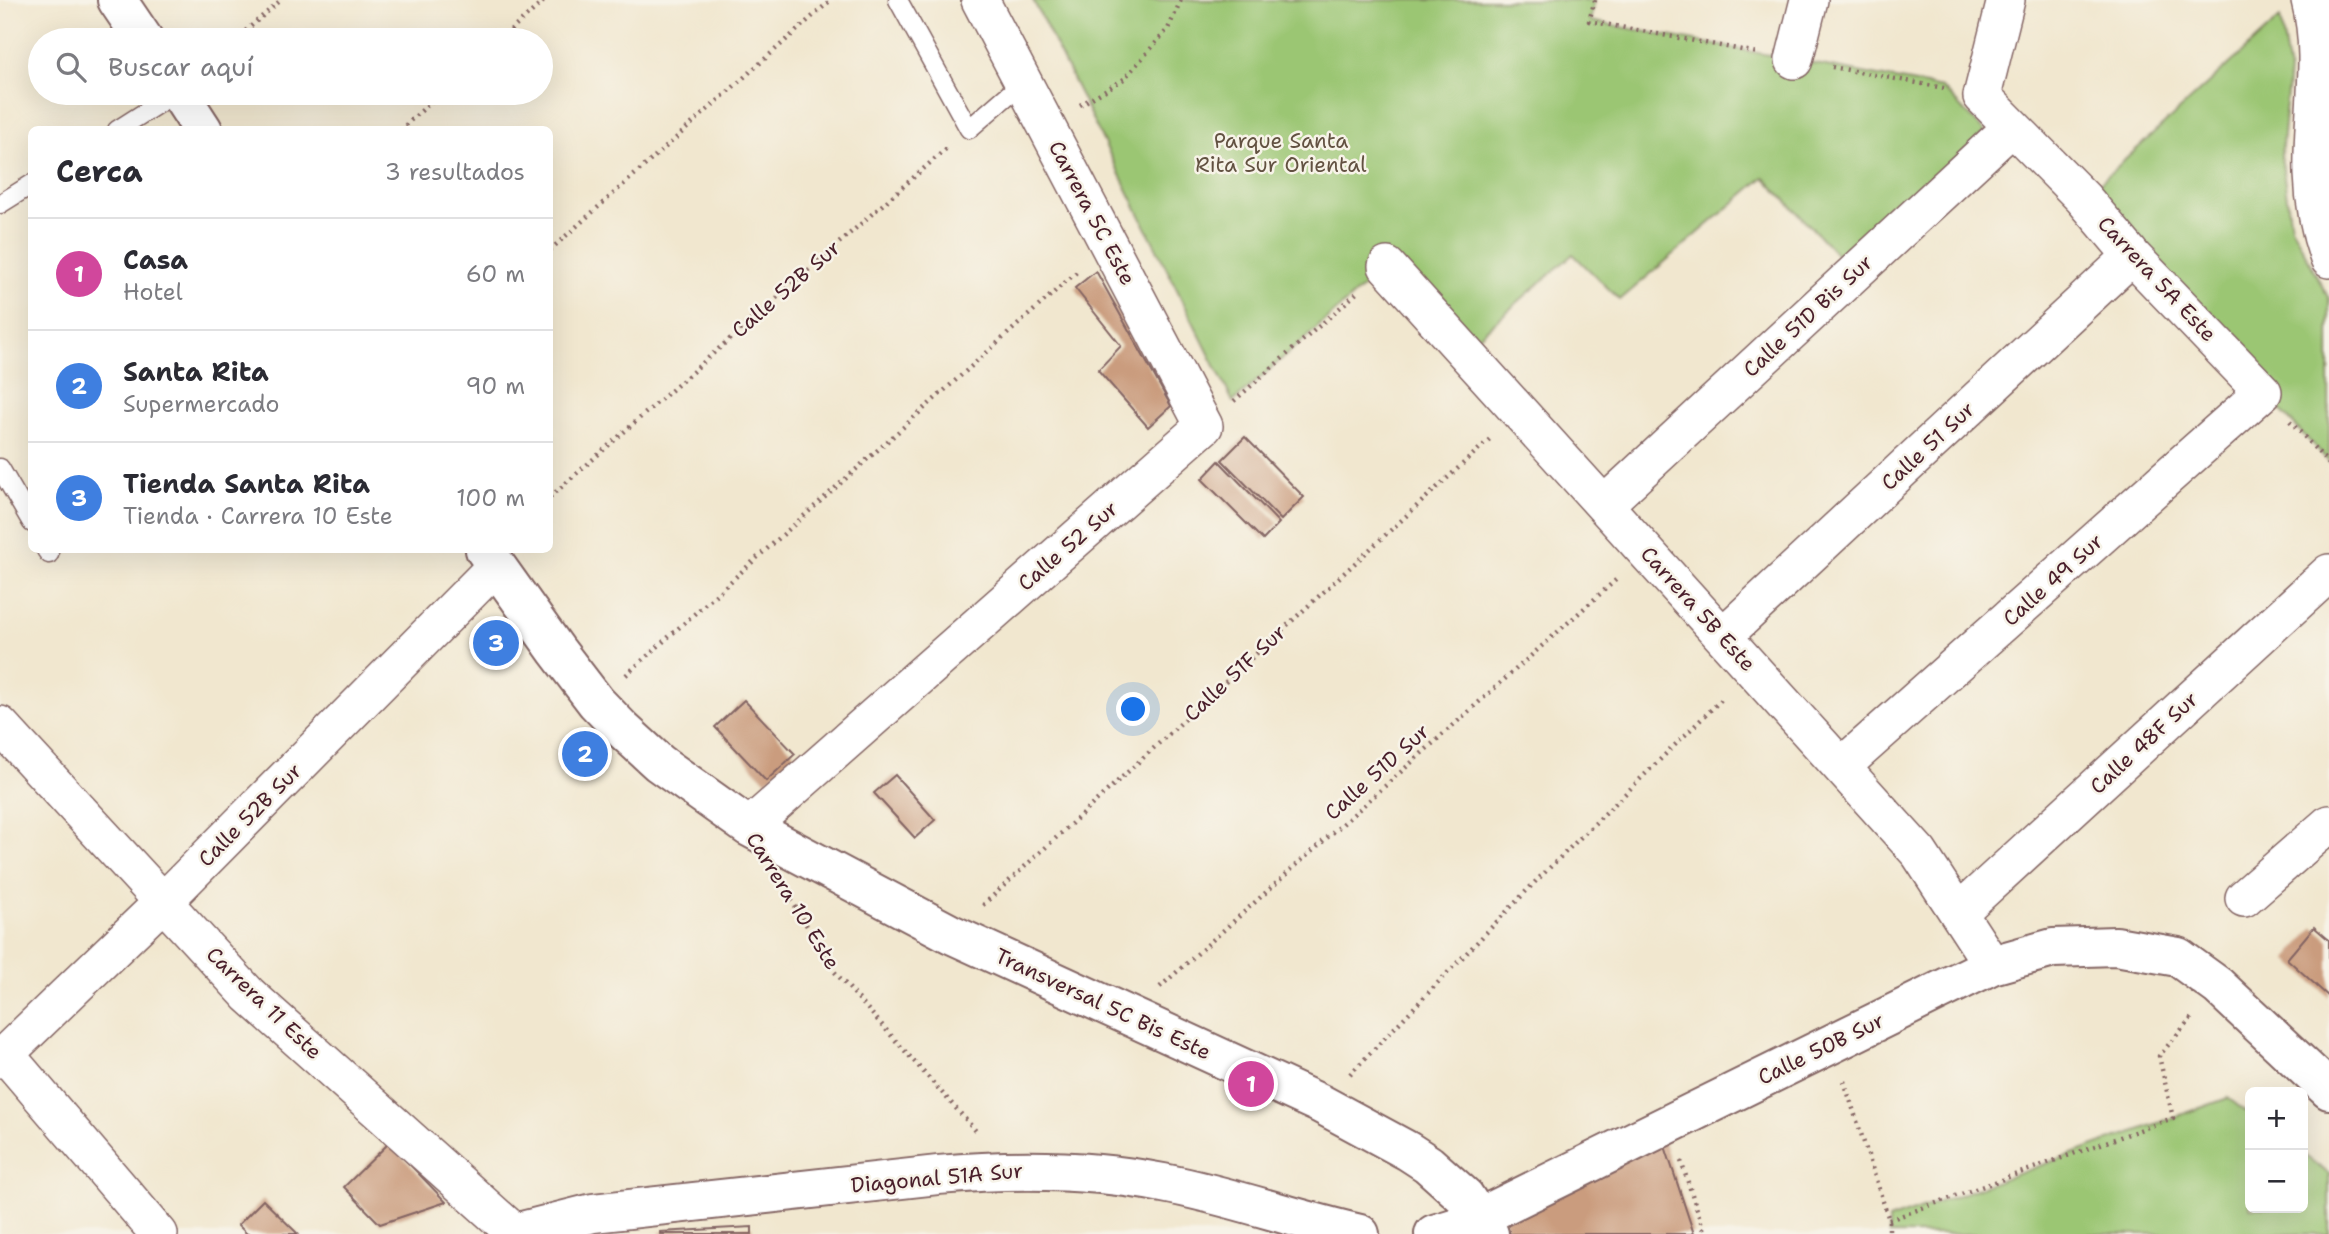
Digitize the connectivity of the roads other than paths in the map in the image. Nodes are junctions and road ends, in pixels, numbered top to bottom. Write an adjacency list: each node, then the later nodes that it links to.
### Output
1 (117, 0): 7 (street)
2 (898, 0): 9 (lane)
3 (980, 0): 9 (street, Carrera 5C Este)
4 (1809, 0): 8 (street)
5 (2006, 0): 14 (street, Carrera 5A Este)
6 (2310, 0): 15 (street)
7 (136, 28)
8 (1794, 60)
9 (1023, 82): 22 (street, Carrera 5C Este)
10 (158, 105): 12 (lane)
11 (185, 105): 13 (street)
12 (123, 126)
13 (200, 126)
14 (2012, 127): 18 (street, Carrera 5A Este); 24 (street, Calle 51D Bis Sur)
15 (2322, 184): 19 (street)
16 (28, 186): 17 (lane)
17 (0, 204)
18 (2132, 256): 21 (street, Carrera 5A Este); 28 (street, Calle 51 Sur)
19 (2329, 259)
20 (1387, 266): 24 (street, Carrera 5B Este)
21 (2263, 392): 30 (street, Calle 49 Sur)
22 (1204, 426): 32 (street, Calle 52 Sur)
23 (0, 468): 25 (lane)
24 (1604, 505): 28 (street, Carrera 5B Este)
25 (28, 516)
26 (490, 558): 32 (street, Carrera 10 Este); 34 (street, Calle 52B Sur)
27 (2329, 573): 35 (street, Calle 48F Sur)
28 (1723, 636): 30 (street, Carrera 5B Este)
29 (0, 725): 34 (street, Carrera 11 Este)
30 (1842, 767): 35 (street, Carrera 5B Este)
31 (2329, 824): 33 (street)
32 (749, 827): 40 (street, Transversal 5C Bis Este)
33 (2244, 898)
34 (163, 902): 37 (street, Calle 52B Sur); 42 (street, Carrera 11 Este)
35 (1958, 913): 36 (street, Carrera 5B Este)
36 (1992, 965): 38 (street, Calle 50B Sur); 40 (street, Calle 50B Sur)
37 (3, 1057): 41 (street)
38 (2329, 1090)
39 (597, 1224): 42 (street, Diagonal 51A Sur); 43 (street, Diagonal 51A Sur)
40 (1484, 1225): 44 (street)
41 (159, 1234)
42 (514, 1234)
43 (1360, 1234)
44 (1434, 1234)

